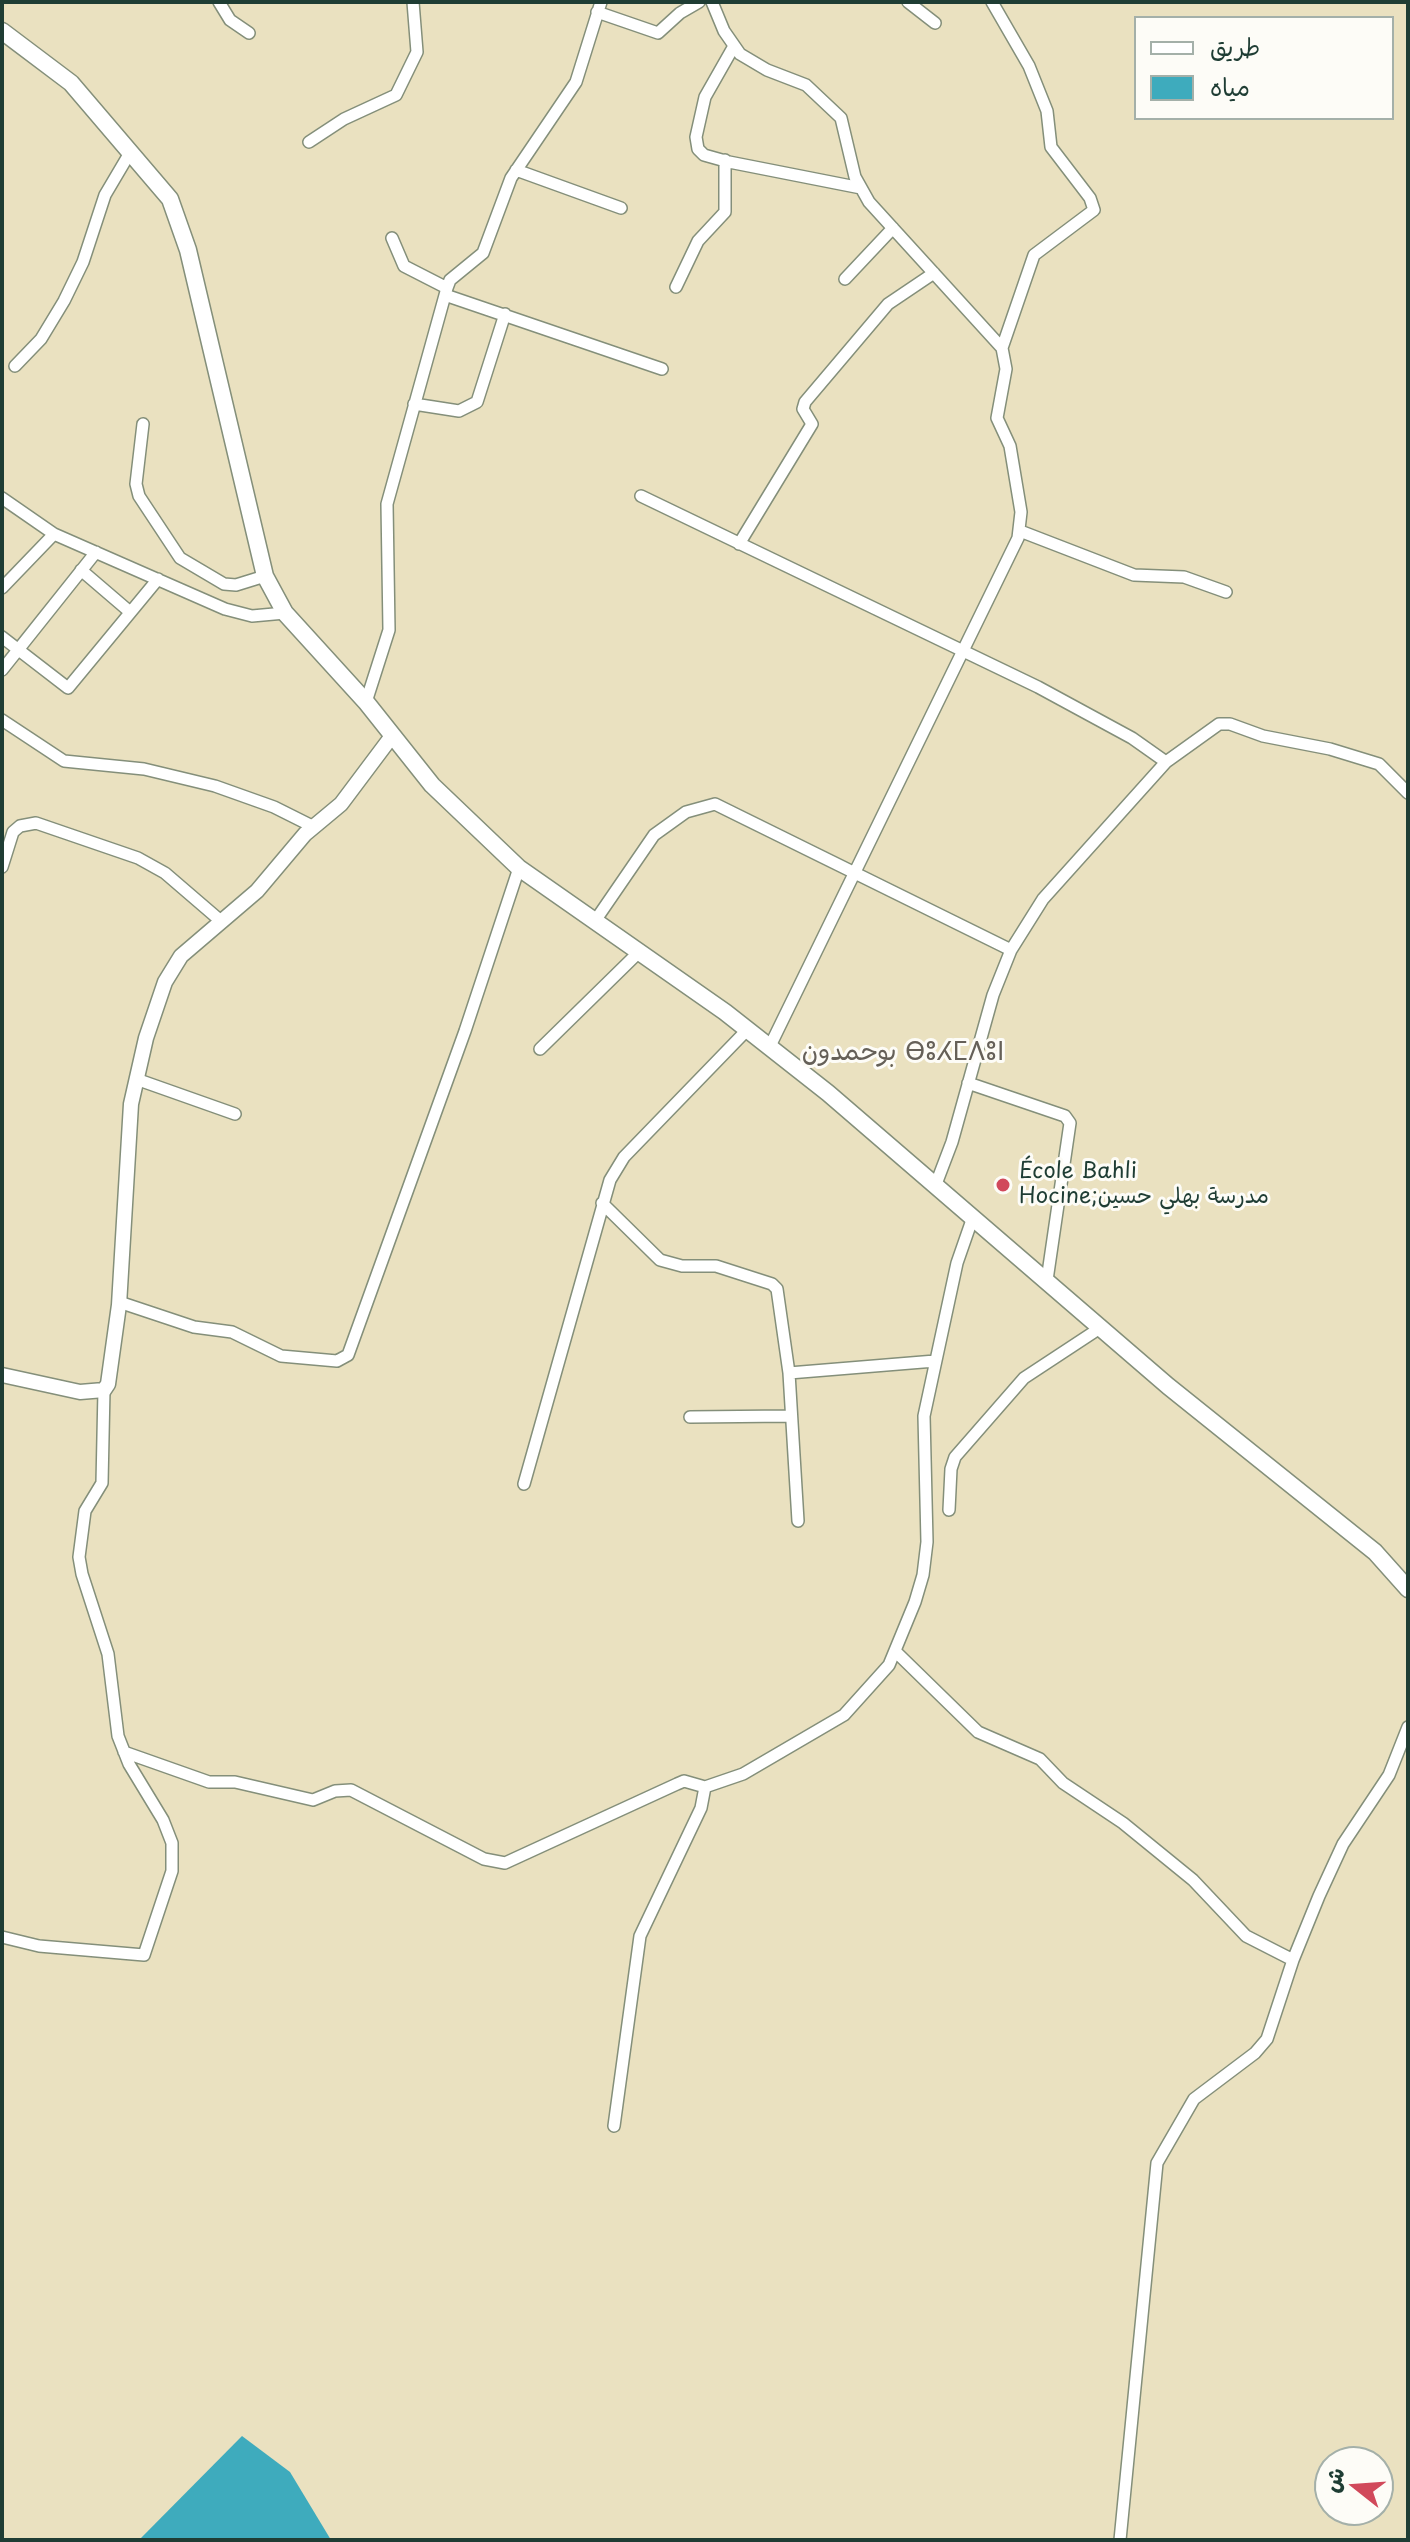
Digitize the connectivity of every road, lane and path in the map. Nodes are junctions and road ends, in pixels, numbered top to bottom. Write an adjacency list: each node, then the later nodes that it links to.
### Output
1 (219, 2): 10 (street)
2 (413, 2): 12 (street)
3 (699, 2): 7 (street)
4 (712, 2): 11 (street)
5 (908, 2): 8 (street)
6 (992, 2): 25 (street)
7 (599, 7): 15 (street)
8 (935, 23)
9 (2, 31): 13 (main road)
10 (249, 33)
11 (734, 46): 14 (street); 16 (street)
12 (309, 142)
13 (131, 151): 26 (street); 37 (main road)
14 (725, 160): 16 (street); 22 (street)
15 (516, 170): 17 (street); 23 (street)
16 (861, 188): 18 (street)
17 (621, 208)
18 (893, 228): 20 (street); 21 (street)
19 (392, 238): 23 (street)
20 (934, 273): 25 (street); 34 (street)
21 (845, 279)
22 (676, 287)
23 (446, 291): 24 (street); 28 (street)
24 (505, 314): 27 (street); 28 (street)
25 (1002, 348): 32 (street)
26 (15, 366)
27 (662, 369)
28 (414, 404): 47 (street)
29 (143, 424): 37 (street)
30 (641, 496): 34 (street)
31 (2, 498): 33 (street)
32 (1020, 531): 40 (street); 45 (street)
33 (54, 534): 35 (street); 39 (street)
34 (739, 544): 45 (street)
35 (96, 552): 36 (street); 38 (street)
36 (81, 570): 41 (street); 44 (street)
37 (265, 576): 42 (main road)
38 (158, 579): 41 (street); 42 (street)
39 (2, 588)
40 (1226, 592)
41 (130, 612): 44 (street)
42 (285, 613): 47 (main road)
43 (2, 637): 44 (street)
44 (18, 650): 46 (street)
45 (963, 650): 50 (street); 55 (street)
46 (2, 670)
47 (366, 702): 49 (main road)
48 (2, 720): 52 (street)
49 (392, 736): 52 (street); 54 (main road)
50 (1166, 762): 51 (street); 58 (street)
51 (1408, 793)
52 (314, 827): 57 (street)
53 (2, 867): 57 (street)
54 (519, 868): 56 (main road); 70 (street)
55 (853, 874): 56 (street); 58 (street); 61 (street)
56 (595, 921): 59 (main road)
57 (222, 922): 63 (street)
58 (1011, 950): 64 (street)
59 (639, 952): 60 (main road); 62 (street)
60 (748, 1029): 61 (main road); 67 (street)
61 (770, 1046): 66 (main road)
62 (540, 1049)
63 (136, 1079): 65 (street); 70 (street)
64 (968, 1083): 66 (street); 69 (street)
65 (235, 1114)
66 (936, 1184): 68 (main road)
67 (602, 1203): 73 (street); 78 (street)
68 (973, 1217): 69 (main road); 72 (street)
69 (1047, 1280): 71 (main road)
70 (119, 1302): 75 (street)
71 (1100, 1328): 79 (street); 81 (main road)
72 (935, 1361): 73 (street); 82 (street)
73 (789, 1373): 76 (street)
74 (2, 1375): 75 (street)
75 (104, 1390): 84 (street)
76 (789, 1416): 77 (street); 80 (street)
77 (690, 1417)
78 (524, 1484)
79 (949, 1510)
80 (798, 1521)
81 (1408, 1589)
82 (896, 1652): 85 (street); 87 (street)
83 (1408, 1727): 87 (street)
84 (124, 1752): 85 (street); 86 (street)
85 (705, 1787): 88 (street)
86 (2, 1937)
87 (1293, 1960): 89 (street)
88 (614, 2126)
89 (1120, 2540)

